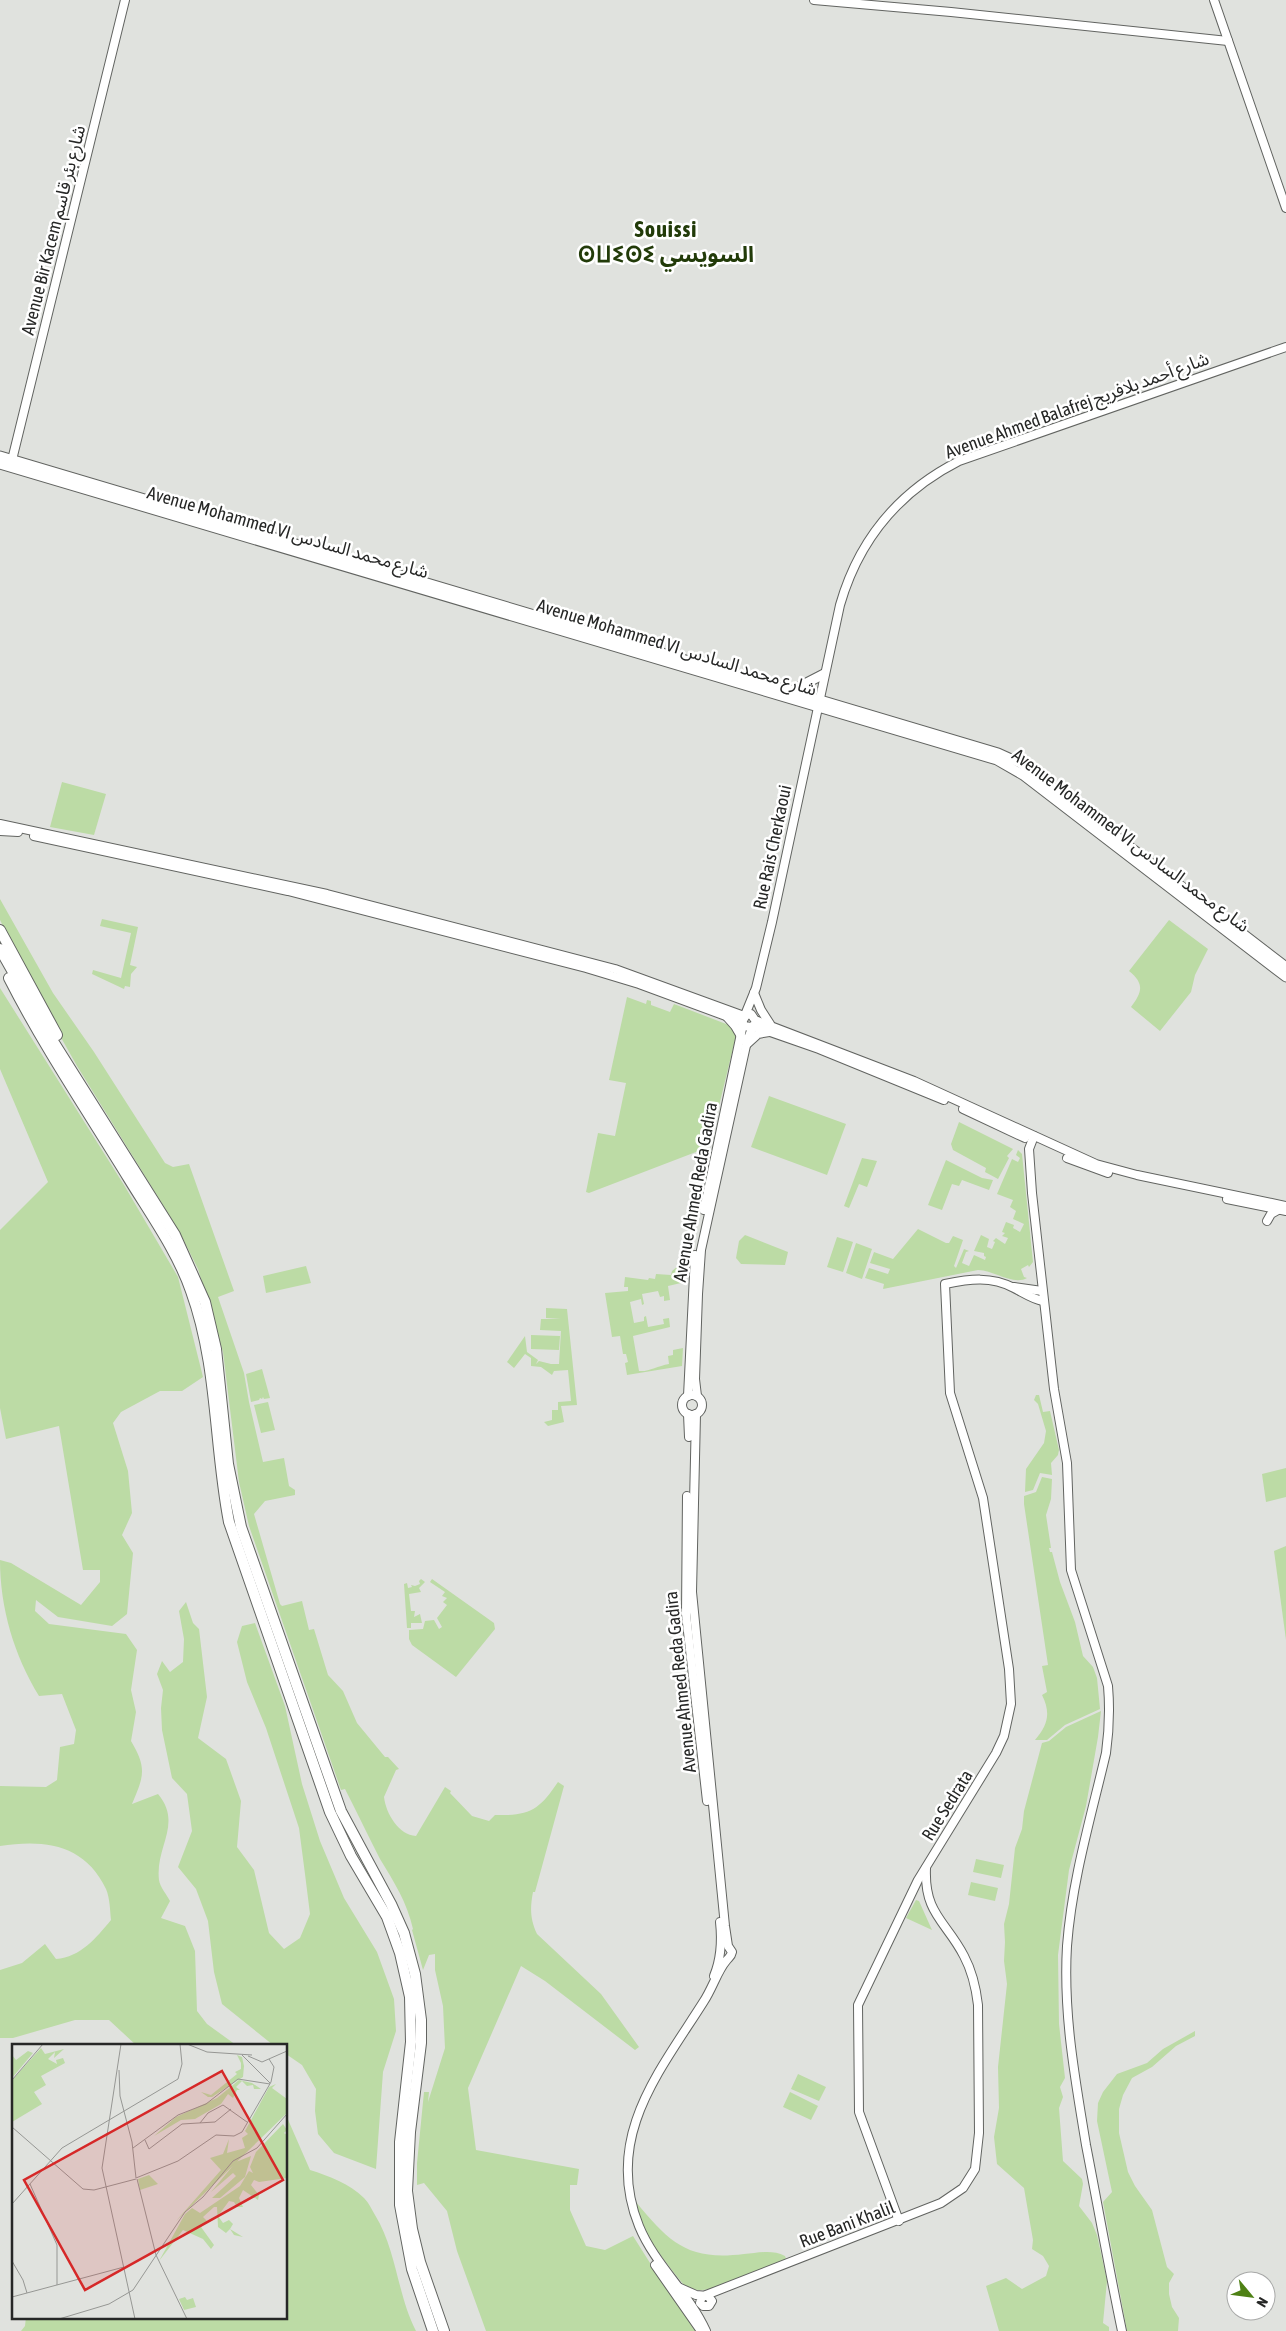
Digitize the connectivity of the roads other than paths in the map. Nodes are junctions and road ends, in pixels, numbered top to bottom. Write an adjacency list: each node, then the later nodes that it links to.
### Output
1 (125, 0): 8 (street, Avenue Bir Kacem شارع بئر قاسم)
2 (814, 0): 4 (street)
3 (1214, 0): 4 (street)
4 (1228, 41): 5 (street)
5 (1286, 208)
6 (1286, 347): 10 (street, Avenue Ahmed Balafrej شارع أحمد بلافريج)
7 (0, 456): 8 (main road, Avenue Mohammed VI شارع محمد السادس)
8 (11, 463): 9 (main road, Avenue Mohammed VI شارع محمد السادس); 11 (main road, Avenue Mohammed VI شارع محمد السادس); 12 (main road, Avenue Mohammed VI شارع محمد السادس)
9 (0, 464)
10 (824, 674): 11 (main road); 12 (street, Avenue Ahmed Balafrej شارع أحمد بلافريج)
11 (792, 691): 12 (main road, Avenue Mohammed VI شارع محمد السادس)
12 (818, 703): 18 (main road, Avenue Mohammed VI شارع محمد السادس); 20 (main road, Avenue Mohammed VI شارع محمد السادس); 21 (street, Rue Rais Cherkaoui)
13 (0, 824): 23 (street)
14 (0, 830): 23 (street)
15 (0, 930): 29 (highway)
16 (0, 949): 29 (highway)
17 (0, 962): 22 (highway)
18 (1286, 967)
19 (0, 974): 22 (highway)
20 (1286, 976)
21 (754, 993): 23 (street); 24 (street); 25 (street); 26 (street)
22 (22, 1004): 50 (highway)
23 (727, 1012): 24 (street); 27 (street)
24 (744, 1019): 25 (street); 25 (street); 27 (street, Avenue Ahmed Reda Gadira)
25 (754, 1023): 26 (street); 28 (street, Avenue Ahmed Reda Gadira)
26 (771, 1028): 28 (street); 30 (street)
27 (742, 1038): 39 (street, Avenue Ahmed Reda Gadira)
28 (746, 1046): 40 (street, Avenue Ahmed Reda Gadira)
29 (94, 1107): 51 (highway)
30 (1033, 1139): 31 (street); 32 (street); 34 (street)
31 (1286, 1206)
32 (1282, 1210): 33 (street)
33 (1267, 1221)
34 (1041, 1277): 36 (street); 37 (street)
35 (1012, 1287): 36 (street); 38 (street); 42 (street, Rue Sedrata)
36 (1024, 1288): 37 (street)
37 (1042, 1291): 38 (street)
38 (1043, 1302): 54 (street)
39 (688, 1396): 40 (street); 41 (street)
40 (696, 1396): 41 (street)
41 (692, 1414): 43 (street, Avenue Ahmed Reda Gadira)
42 (926, 1866): 46 (street, Rue Sedrata); 46 (street, Rue Bani Khalil)
43 (725, 1947): 44 (street); 45 (street)
44 (719, 1956): 45 (street); 49 (street)
45 (727, 1960): 47 (street)
46 (899, 2221): 48 (street, Rue Bani Khalil)
47 (676, 2286): 48 (street); 49 (street)
48 (705, 2297): 49 (street)
49 (694, 2309): 52 (street); 53 (street)
50 (433, 2331)
51 (444, 2331)
52 (701, 2331)
53 (706, 2331)
54 (1122, 2331)

